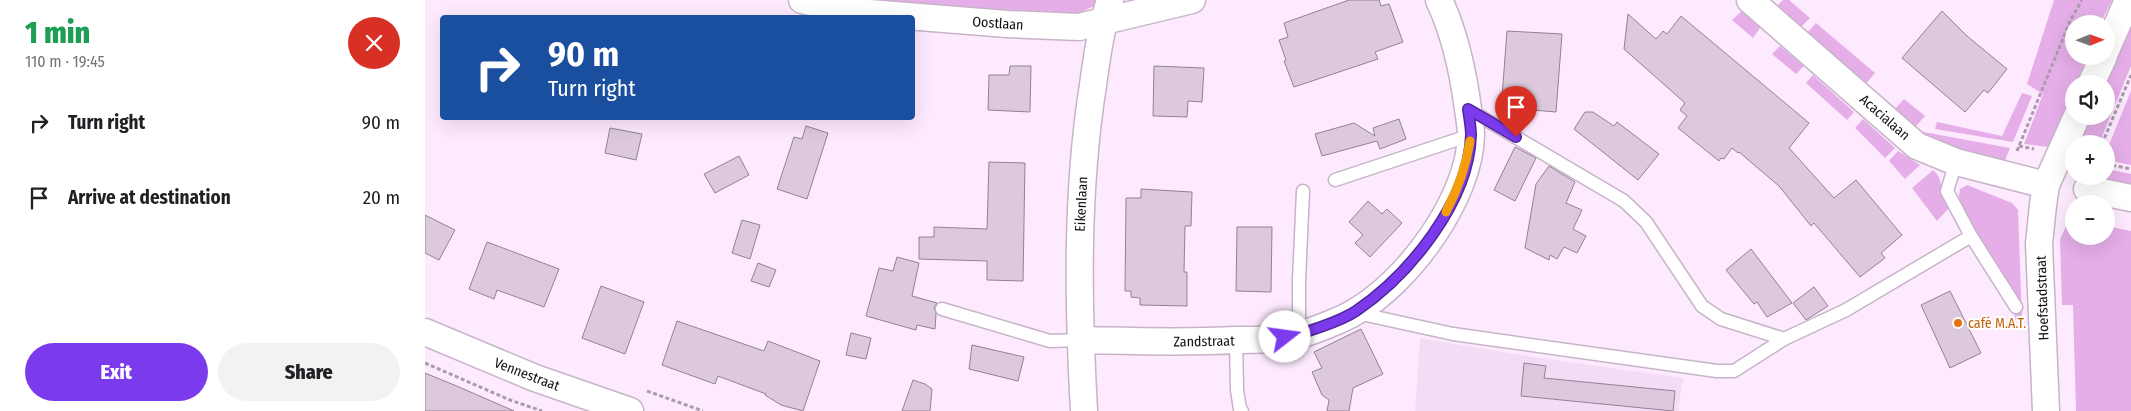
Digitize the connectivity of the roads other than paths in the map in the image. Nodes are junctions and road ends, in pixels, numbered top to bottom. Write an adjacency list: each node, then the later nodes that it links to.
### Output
1 (802, 0): 7 (street, Oostlaan)
2 (1192, 0): 6 (street, Oostlaan)
3 (1439, 0): 10 (street, Zandstraat)
4 (1750, 0): 13 (street, Acacialaan)
5 (2128, 0): 9 (street)
6 (1106, 11): 8 (street, Oostlaan); 26 (street, Eikenlaan)
7 (894, 15)
8 (915, 17)
9 (2115, 30)
10 (1468, 109): 12 (street, Zandstraat); 25 (lane)
11 (2073, 125): 15 (street, Hoefstadstraat)
12 (1471, 135): 14 (lane); 22 (street, Zandstraat)
13 (1956, 162): 15 (street, Acacialaan); 19 (lane)
14 (1335, 180)
15 (2046, 185): 31 (street, Hoefstadstraat)
16 (2087, 189): 18 (street)
17 (1303, 191): 24 (lane)
18 (2131, 198)
19 (1971, 236): 20 (lane); 25 (lane)
20 (2016, 307)
21 (942, 309): 26 (lane)
22 (1354, 312): 24 (street, Zandstraat); 25 (lane)
23 (425, 332): 28 (street, Vennestraat)
24 (1299, 335): 27 (street, Zandstraat)
25 (1784, 339)
26 (1080, 340): 27 (street, Zandstraat); 29 (street, Eikenlaan)
27 (1236, 340): 30 (lane)
28 (630, 411)
29 (1084, 411)
30 (1242, 411)
31 (2046, 411)

